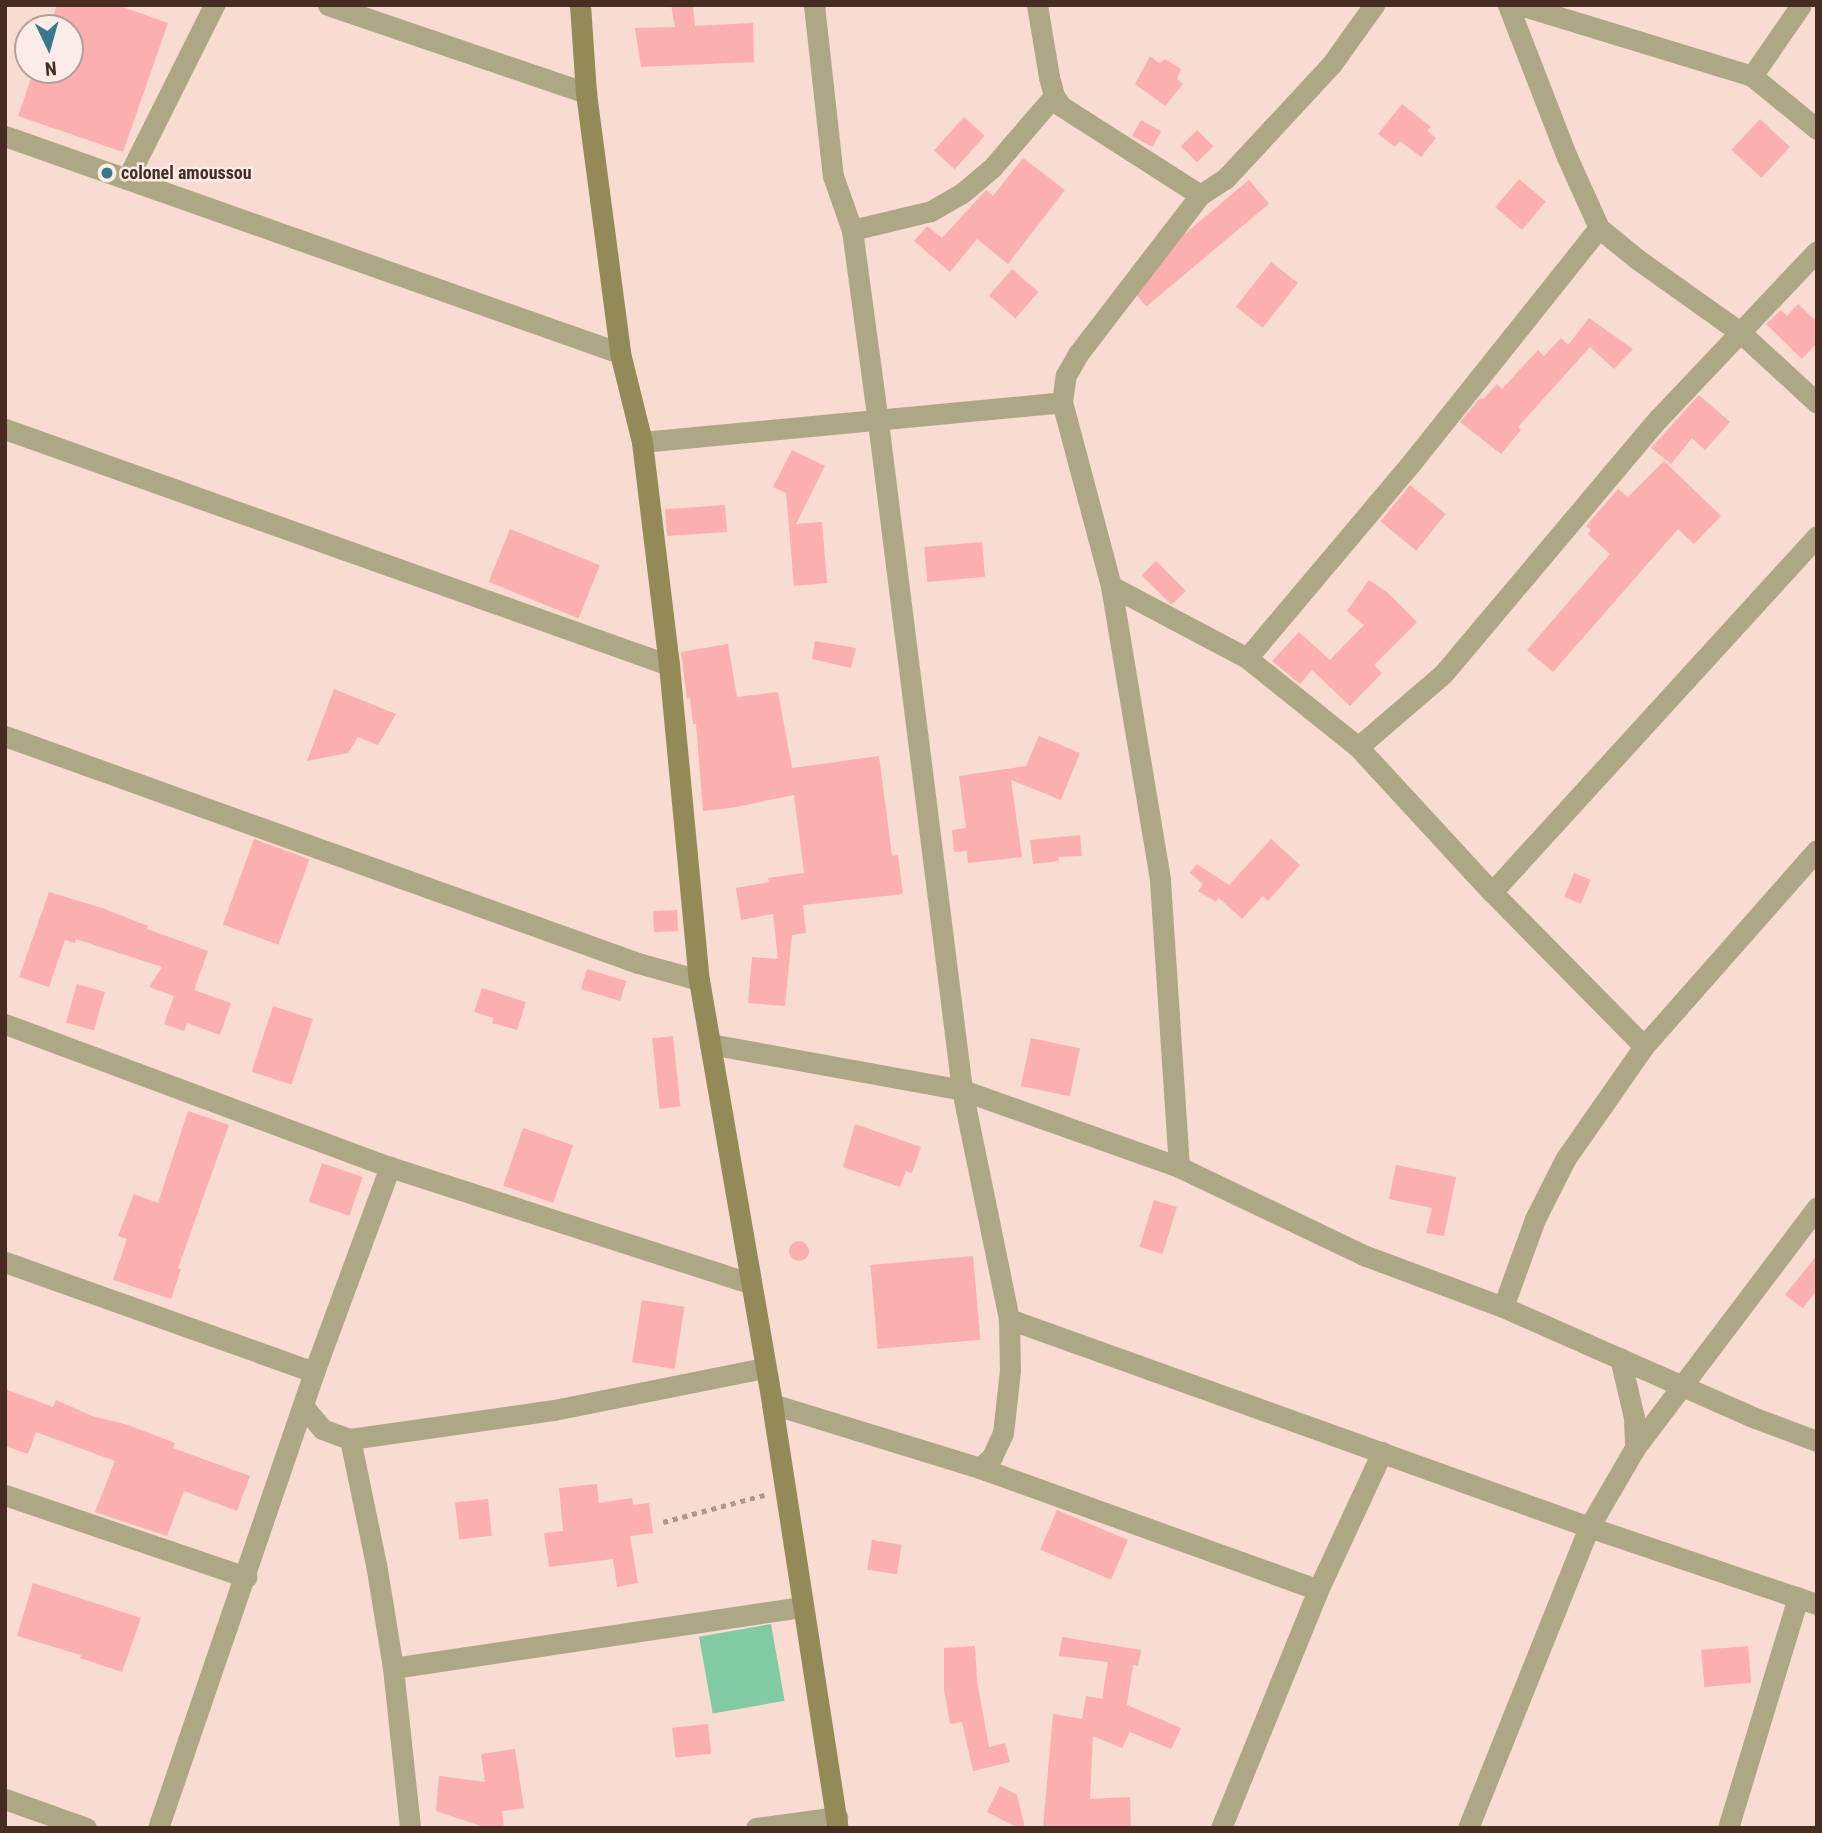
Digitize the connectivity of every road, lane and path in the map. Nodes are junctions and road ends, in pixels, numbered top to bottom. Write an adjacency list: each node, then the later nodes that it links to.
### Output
1 (214, 5): 15 (street)
2 (328, 5): 11 (street)
3 (580, 5): 11 (street)
4 (814, 5): 18 (street)
5 (1037, 5): 12 (street)
6 (1374, 5): 16 (street)
7 (1507, 5): 17 (street)
8 (1520, 5): 10 (street)
9 (1801, 5): 10 (street)
10 (1752, 76): 13 (street)
11 (586, 93): 21 (street)
12 (1054, 96): 16 (street); 18 (street)
13 (1817, 129)
14 (5, 136): 15 (street)
15 (127, 179): 21 (street)
16 (1200, 195): 22 (street)
17 (1600, 228): 20 (street); 29 (street)
18 (852, 230): 24 (street)
19 (1817, 251): 20 (street)
20 (1741, 333): 23 (street); 32 (street)
21 (620, 353): 26 (street)
22 (1062, 402): 24 (street); 28 (street)
23 (1817, 403)
24 (878, 422): 26 (street); 39 (street)
25 (5, 429): 30 (street)
26 (642, 442): 30 (street)
27 (1817, 536): 34 (street)
28 (1111, 586): 29 (street); 41 (street)
29 (1247, 658): 32 (street)
30 (669, 666): 35 (street)
31 (5, 736): 35 (street)
32 (1358, 747): 34 (street)
33 (1817, 850): 38 (street)
34 (1492, 892): 38 (street)
35 (699, 980): 37 (street)
36 (5, 1024): 40 (street)
37 (710, 1044): 39 (street); 44 (street)
38 (1644, 1046): 45 (street)
39 (962, 1090): 41 (street); 46 (street)
40 (390, 1167): 44 (street); 49 (street)
41 (1179, 1167): 45 (street)
42 (1817, 1207): 50 (street)
43 (5, 1262): 49 (street)
44 (749, 1283): 48 (street)
45 (1503, 1307): 47 (street)
46 (1009, 1319): 56 (street); 57 (street)
47 (1620, 1358): 50 (street); 55 (street)
48 (764, 1368): 51 (street); 53 (street)
49 (314, 1372): 52 (street)
50 (1684, 1386): 54 (street); 55 (street)
51 (772, 1405): 57 (street); 58 (street)
52 (303, 1406): 53 (street); 62 (street)
53 (350, 1439): 66 (street)
54 (1817, 1441)
55 (1635, 1448): 61 (street)
56 (1382, 1452): 61 (street); 63 (street)
57 (980, 1468): 63 (street)
58 (785, 1490): 60 (path); 65 (street)
59 (5, 1495): 62 (street)
60 (663, 1522)
61 (1589, 1527): 64 (street); 74 (street)
62 (246, 1577): 70 (street)
63 (1318, 1590): 73 (street)
64 (1807, 1600): 75 (street)
65 (802, 1607): 66 (street); 68 (street)
66 (393, 1668): 71 (street)
67 (5, 1799): 69 (street)
68 (837, 1822): 72 (street)
69 (86, 1828)
70 (158, 1828)
71 (410, 1828)
72 (756, 1828)
73 (1221, 1828)
74 (1468, 1828)
75 (1728, 1828)

